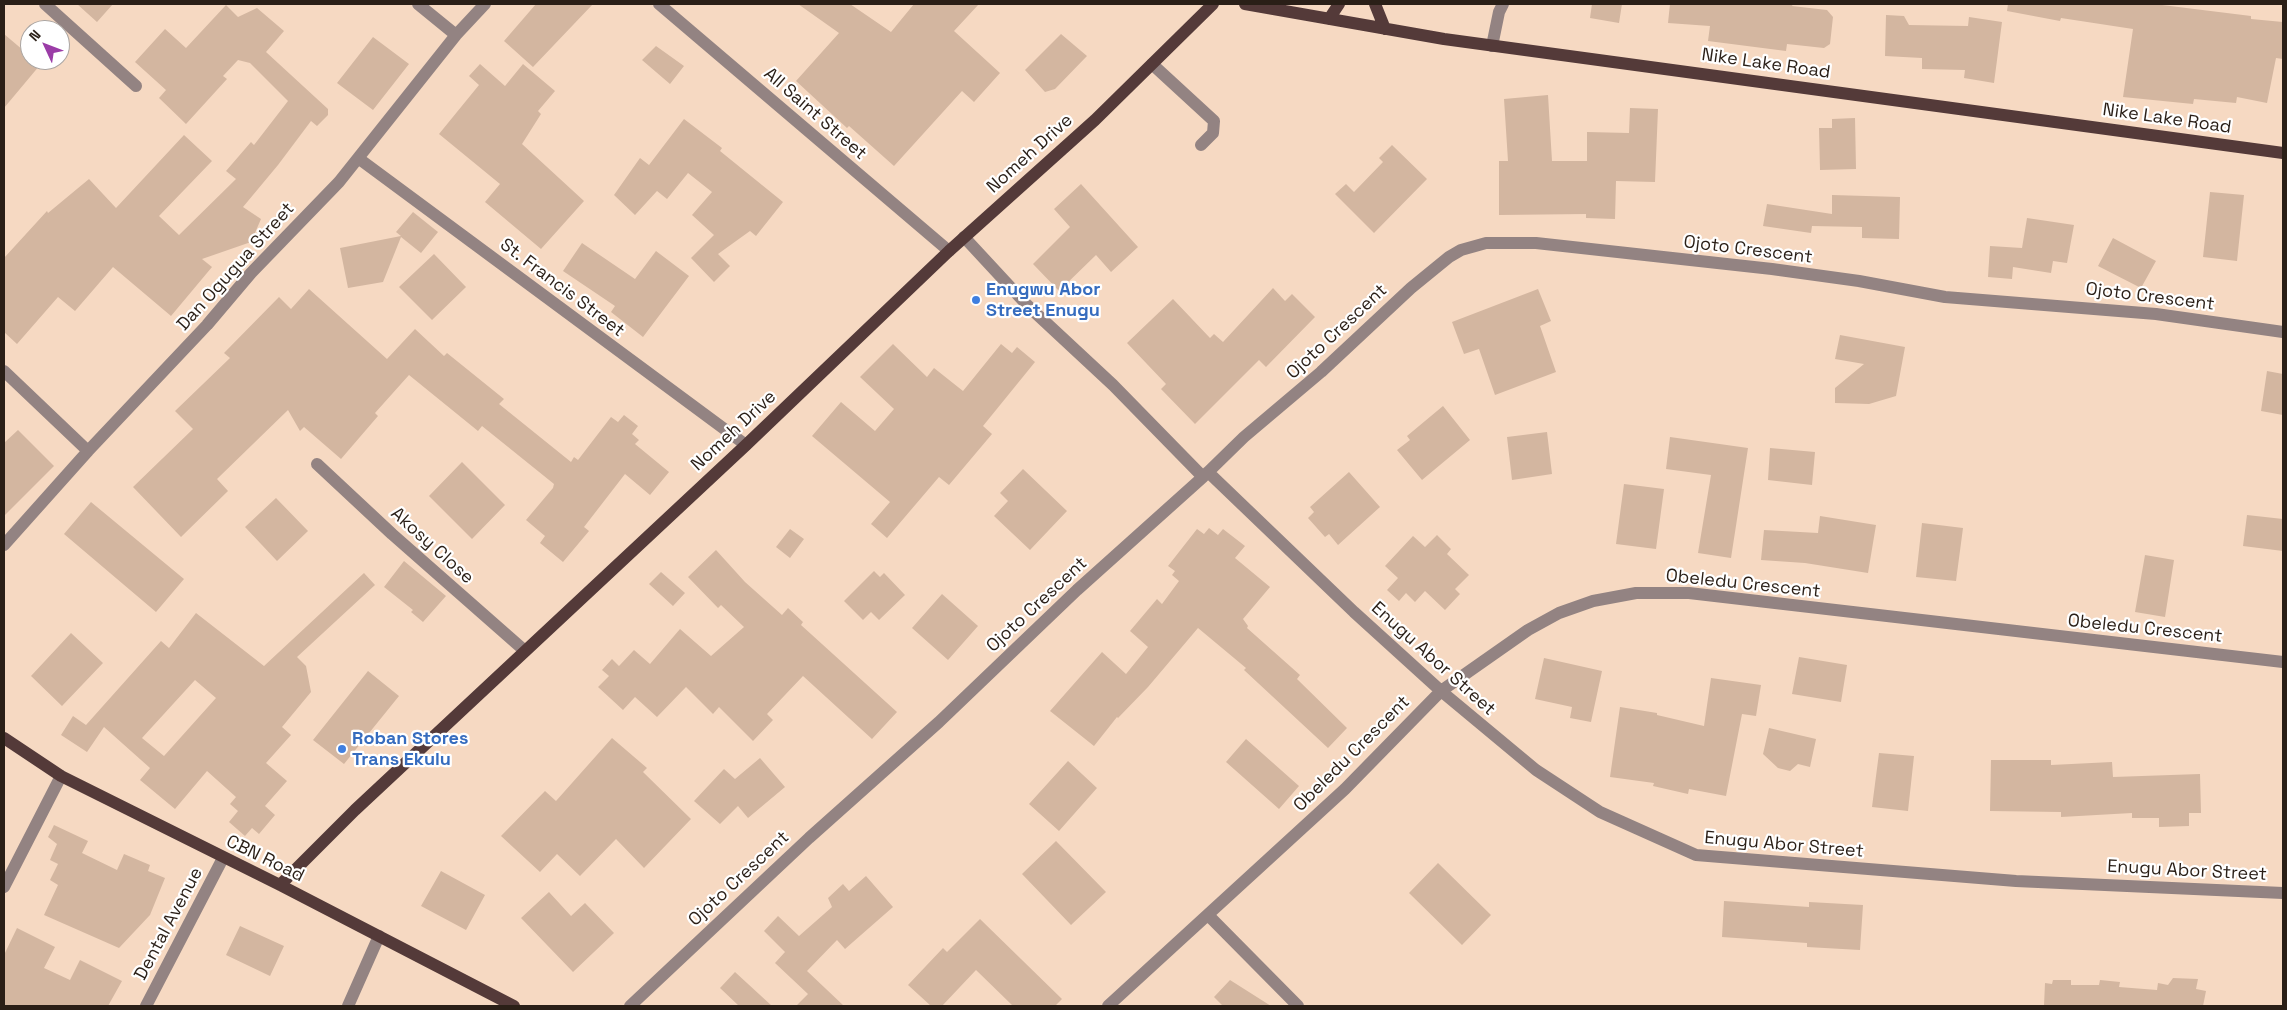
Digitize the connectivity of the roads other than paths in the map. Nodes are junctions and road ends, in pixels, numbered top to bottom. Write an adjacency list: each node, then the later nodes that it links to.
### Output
1 (45, 4): 17 (street)
2 (418, 4): 14 (street)
3 (485, 4): 14 (street, Dan Ogugua Street)
4 (659, 4): 22 (street, All Saint Street)
5 (1213, 4): 16 (main road, Nomeh Drive)
6 (1246, 4): 11 (main road, Nike Lake Road)
7 (1316, 4): 11 (main road)
8 (1339, 4): 12 (main road)
9 (1375, 4): 13 (main road)
10 (1503, 4): 15 (street)
11 (1306, 15): 12 (main road, Nike Lake Road)
12 (1329, 19): 13 (main road, Nike Lake Road)
13 (1385, 29): 15 (main road, Nike Lake Road)
14 (456, 35): 20 (street, Dan Ogugua Street)
15 (1492, 46): 19 (main road, Nike Lake Road)
16 (1152, 64): 18 (street); 21 (main road, Nomeh Drive)
17 (136, 86)
18 (1201, 145)
19 (2283, 153)
20 (358, 158): 25 (street, St. Francis Street); 26 (street, Dan Ogugua Street)
21 (964, 237): 22 (main road, Nomeh Drive); 28 (street, Enugu Abor Street)
22 (948, 251): 25 (main road, Nomeh Drive)
23 (2283, 332): 28 (street, Ojoto Crescent)
24 (4, 371): 26 (street)
25 (746, 445): 30 (main road, Nomeh Drive)
26 (88, 451): 29 (street, Dan Ogugua Street)
27 (317, 464): 30 (street, Akosy Close)
28 (1206, 475): 32 (street, Enugu Abor Street); 44 (street, Ojoto Crescent)
29 (4, 545)
30 (525, 651): 36 (main road, Nomeh Drive)
31 (2283, 662): 32 (street, Obeledu Crescent)
32 (1441, 691): 38 (street, Enugu Abor Street); 39 (street, Obeledu Crescent)
33 (4, 738): 34 (main road, CBN Road)
34 (61, 776): 35 (main road, CBN Road); 37 (street)
35 (223, 858): 36 (main road, CBN Road); 41 (street, Dental Avenue)
36 (280, 885): 40 (main road, CBN Road)
37 (4, 886)
38 (2283, 893)
39 (1208, 915): 45 (street, Obeledu Crescent); 46 (street)
40 (379, 936): 42 (street); 43 (main road, CBN Road)
41 (146, 1006)
42 (348, 1006)
43 (514, 1006)
44 (630, 1006)
45 (1108, 1006)
46 (1298, 1006)

